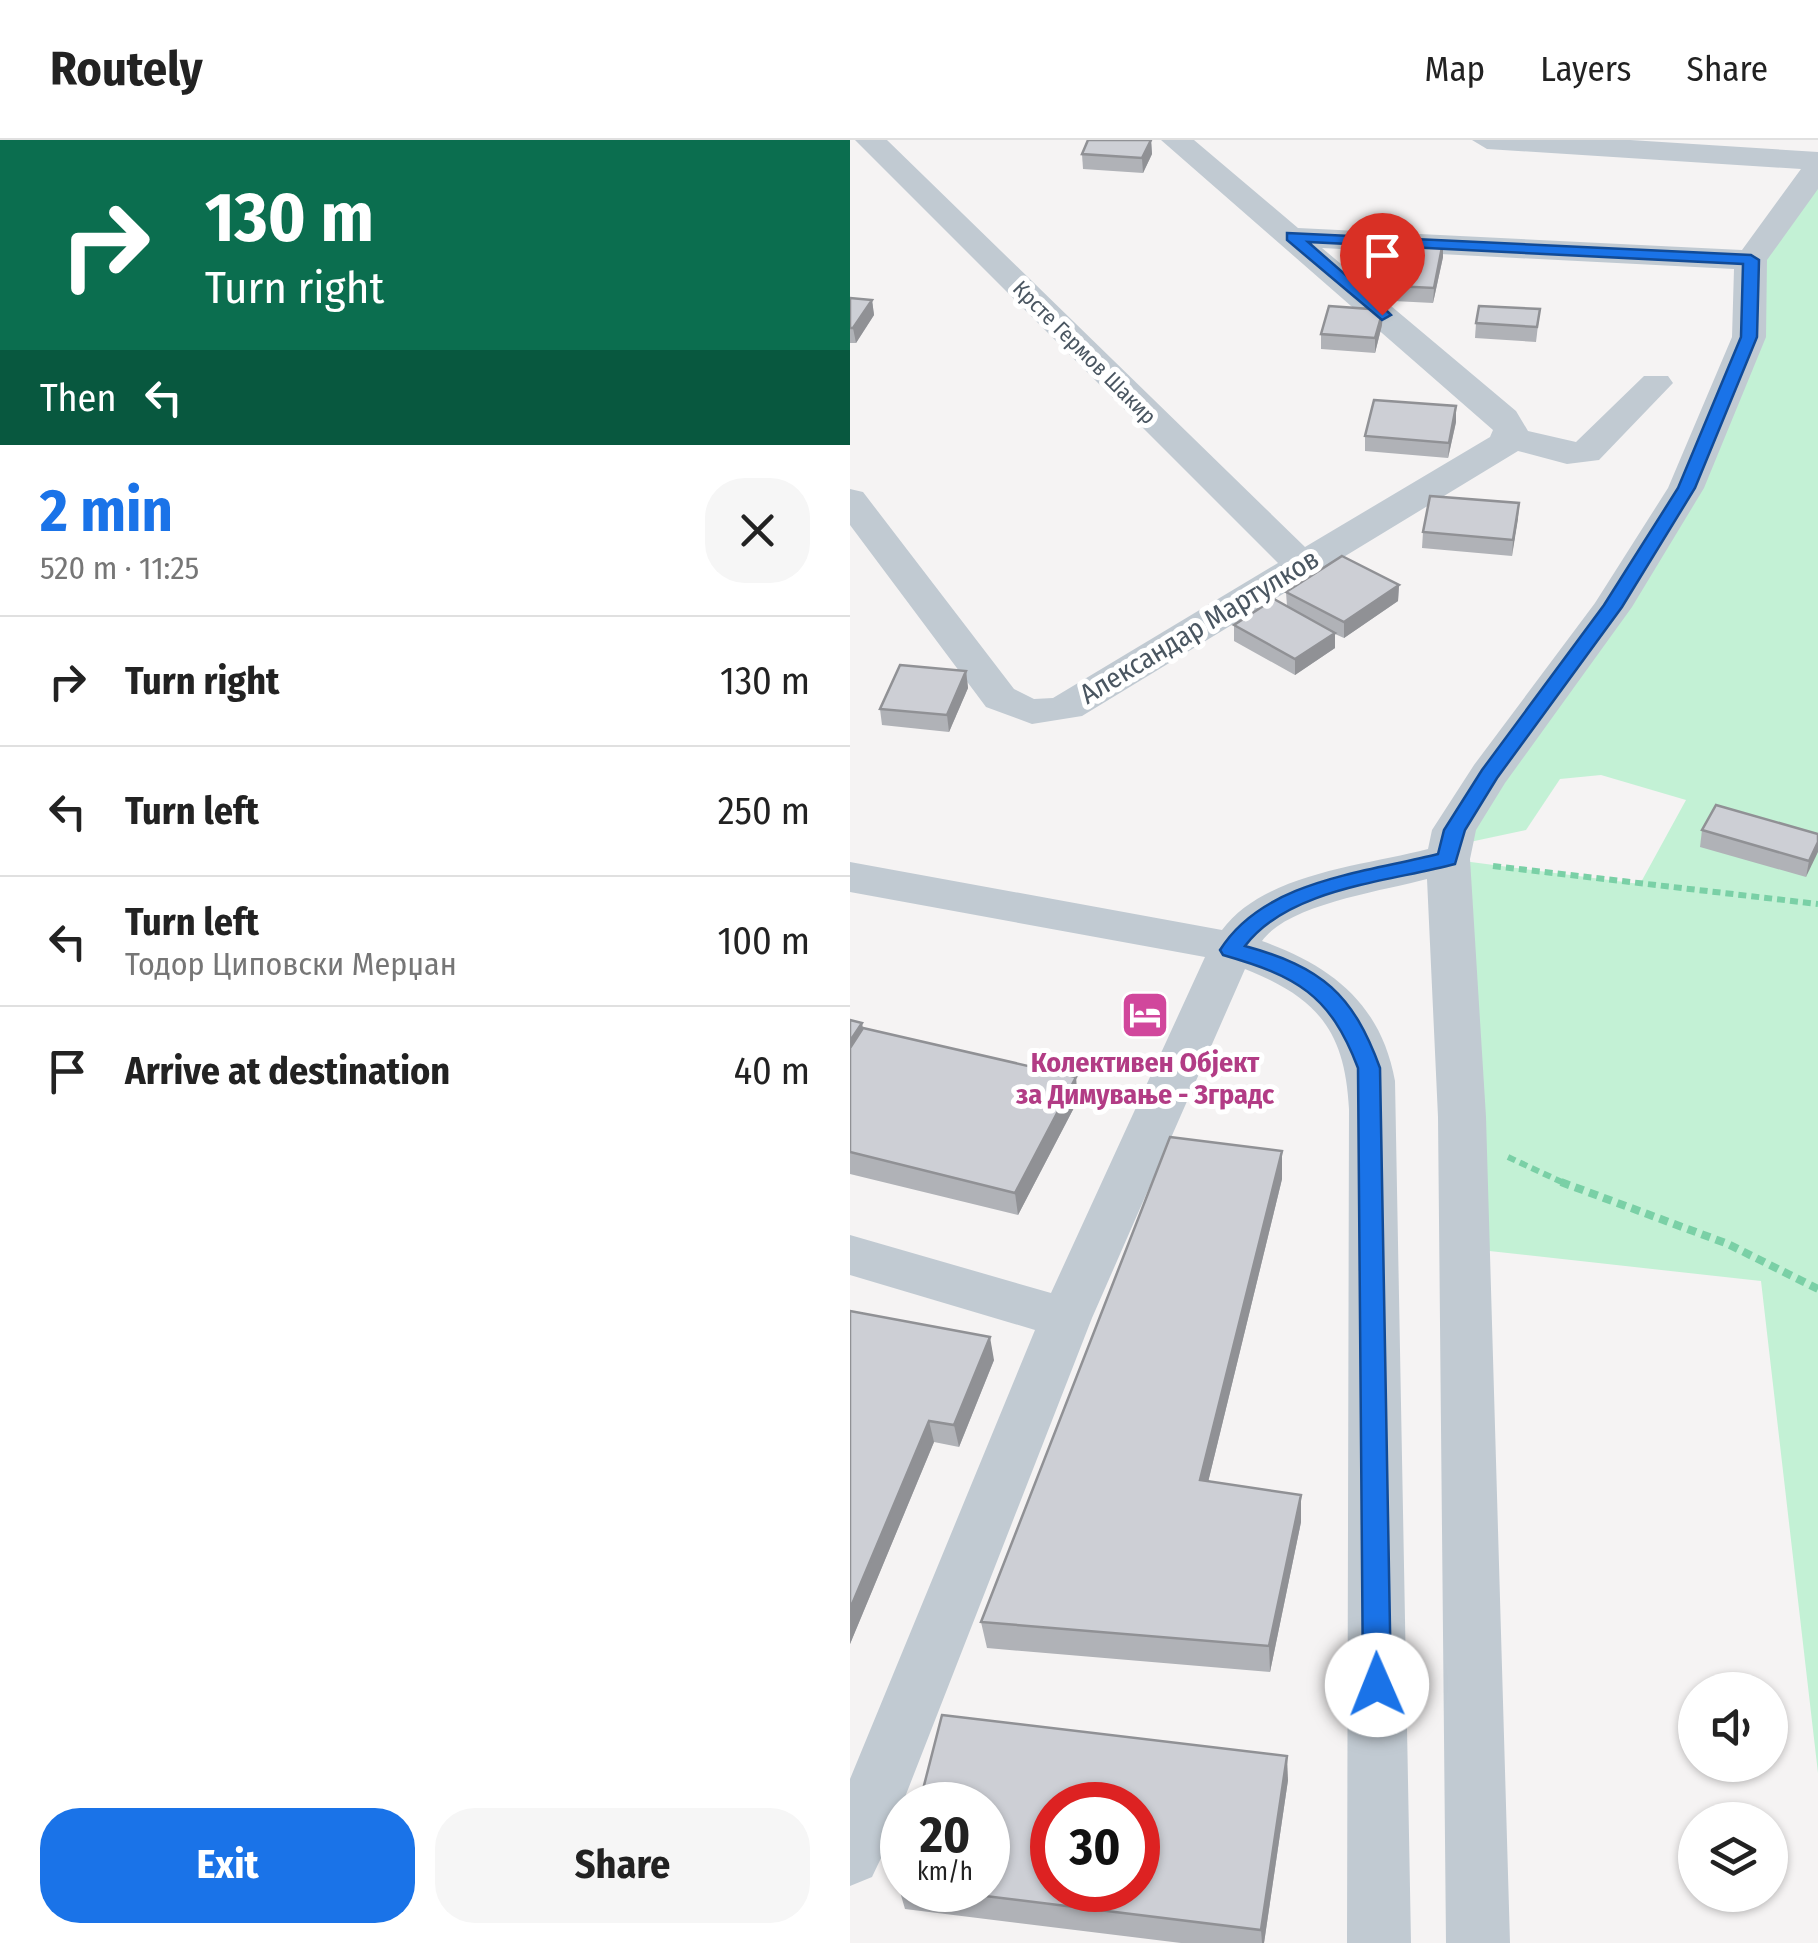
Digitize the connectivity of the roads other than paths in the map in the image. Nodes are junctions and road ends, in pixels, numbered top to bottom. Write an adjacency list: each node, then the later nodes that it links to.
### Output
1 (870, 140): 10 (street, Крсте Гермов Шакир)
2 (1176, 140): 5 (street)
3 (1487, 140): 4 (street)
4 (1818, 164): 6 (street)
5 (1292, 236): 6 (street); 8 (street)
6 (1751, 260): 11 (street)
7 (1656, 383): 8 (street)
8 (1507, 440): 10 (street, Александар Мартулков)
9 (850, 500): 10 (street, Александар Мартулков)
10 (1300, 564)
11 (1448, 859): 13 (street); 18 (street)
12 (850, 877): 13 (street)
13 (1230, 950): 15 (street); 17 (street)
14 (850, 1255): 15 (street)
15 (1066, 1318): 16 (street)
16 (850, 1856)
17 (1379, 1943)
18 (1478, 1943)

